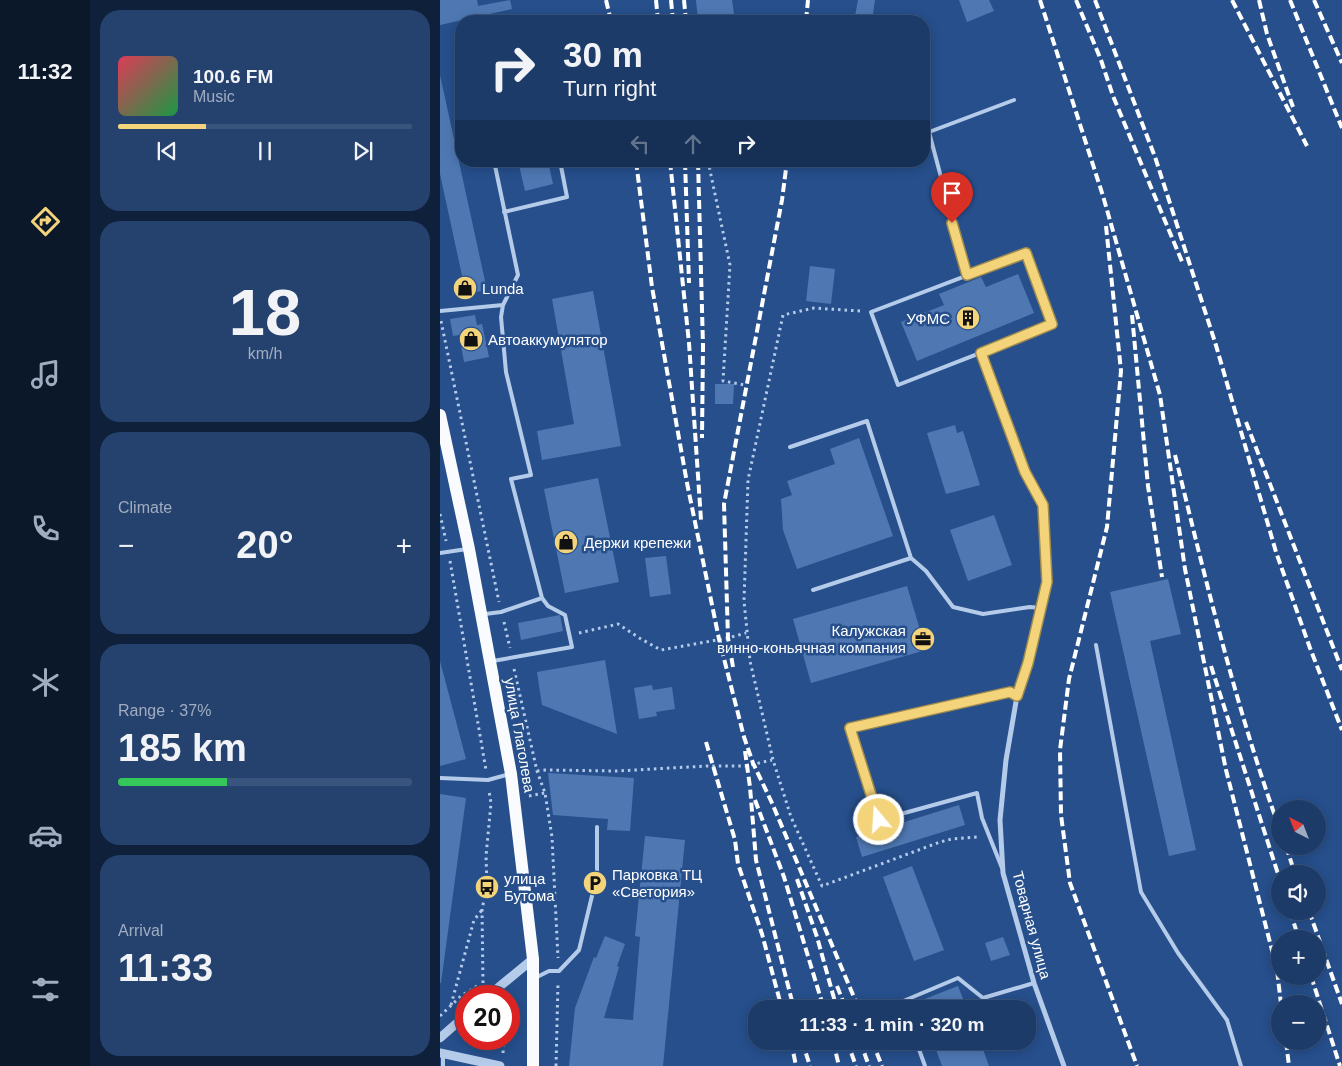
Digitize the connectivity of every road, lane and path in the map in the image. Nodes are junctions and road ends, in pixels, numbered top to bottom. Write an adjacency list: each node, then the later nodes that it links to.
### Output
1 (1014, 100): 2 (lane)
2 (930, 132)
3 (930, 136): 8 (lane)
4 (495, 167): 7 (lane)
5 (561, 167): 7 (lane)
6 (709, 167): 14 (path)
7 (504, 212): 9 (lane)
8 (967, 275): 11 (lane); 13 (lane)
9 (503, 305): 10 (lane); 21 (lane)
10 (440, 311)
11 (871, 312): 13 (lane); 25 (path)
12 (440, 317): 23 (path)
13 (981, 353): 22 (lane)
14 (745, 385)
15 (440, 415): 17 (main road, улица Глаголева)
16 (790, 447): 19 (lane)
17 (469, 549): 18 (lane); 24 (main road, улица Глаголева)
18 (440, 553)
19 (911, 558): 20 (lane); 22 (lane)
20 (812, 590)
21 (542, 598): 23 (lane); 26 (lane)
22 (1041, 608): 30 (lane)
23 (501, 612): 24 (lane); 28 (path)
24 (480, 615): 29 (main road, улица Глаголева)
25 (746, 633): 26 (path); 31 (path)
26 (570, 636): 28 (lane)
27 (1096, 645): 56 (lane)
28 (512, 657): 29 (lane); 32 (path)
29 (491, 661): 33 (main road, улица Глаголева)
30 (1017, 696): 36 (lane); 37 (street, Товарная улица)
31 (773, 760): 32 (path); 36 (path)
32 (537, 772): 40 (path)
33 (511, 774): 34 (lane); 39 (main road, улица Глаголева)
34 (440, 778)
35 (597, 827): 40 (lane)
36 (988, 836): 37 (lane)
37 (1003, 873): 42 (street, Товарная улица)
38 (482, 909): 45 (path)
39 (533, 959): 41 (main road, улица Глаголева); 43 (street)
40 (559, 971): 41 (lane); 53 (path)
41 (533, 979): 52 (main road, улица Глаголева)
42 (1034, 983): 44 (lane); 55 (street, Товарная улица)
43 (501, 985)
44 (906, 1000)
45 (451, 1006)
46 (455, 1025): 47 (street)
47 (440, 1038)
48 (919, 1050): 54 (lane)
49 (442, 1054): 50 (lane); 51 (street)
50 (443, 1066)
51 (500, 1066)
52 (533, 1066)
53 (556, 1066)
54 (925, 1066)
55 (1064, 1066)
56 (1241, 1066)

